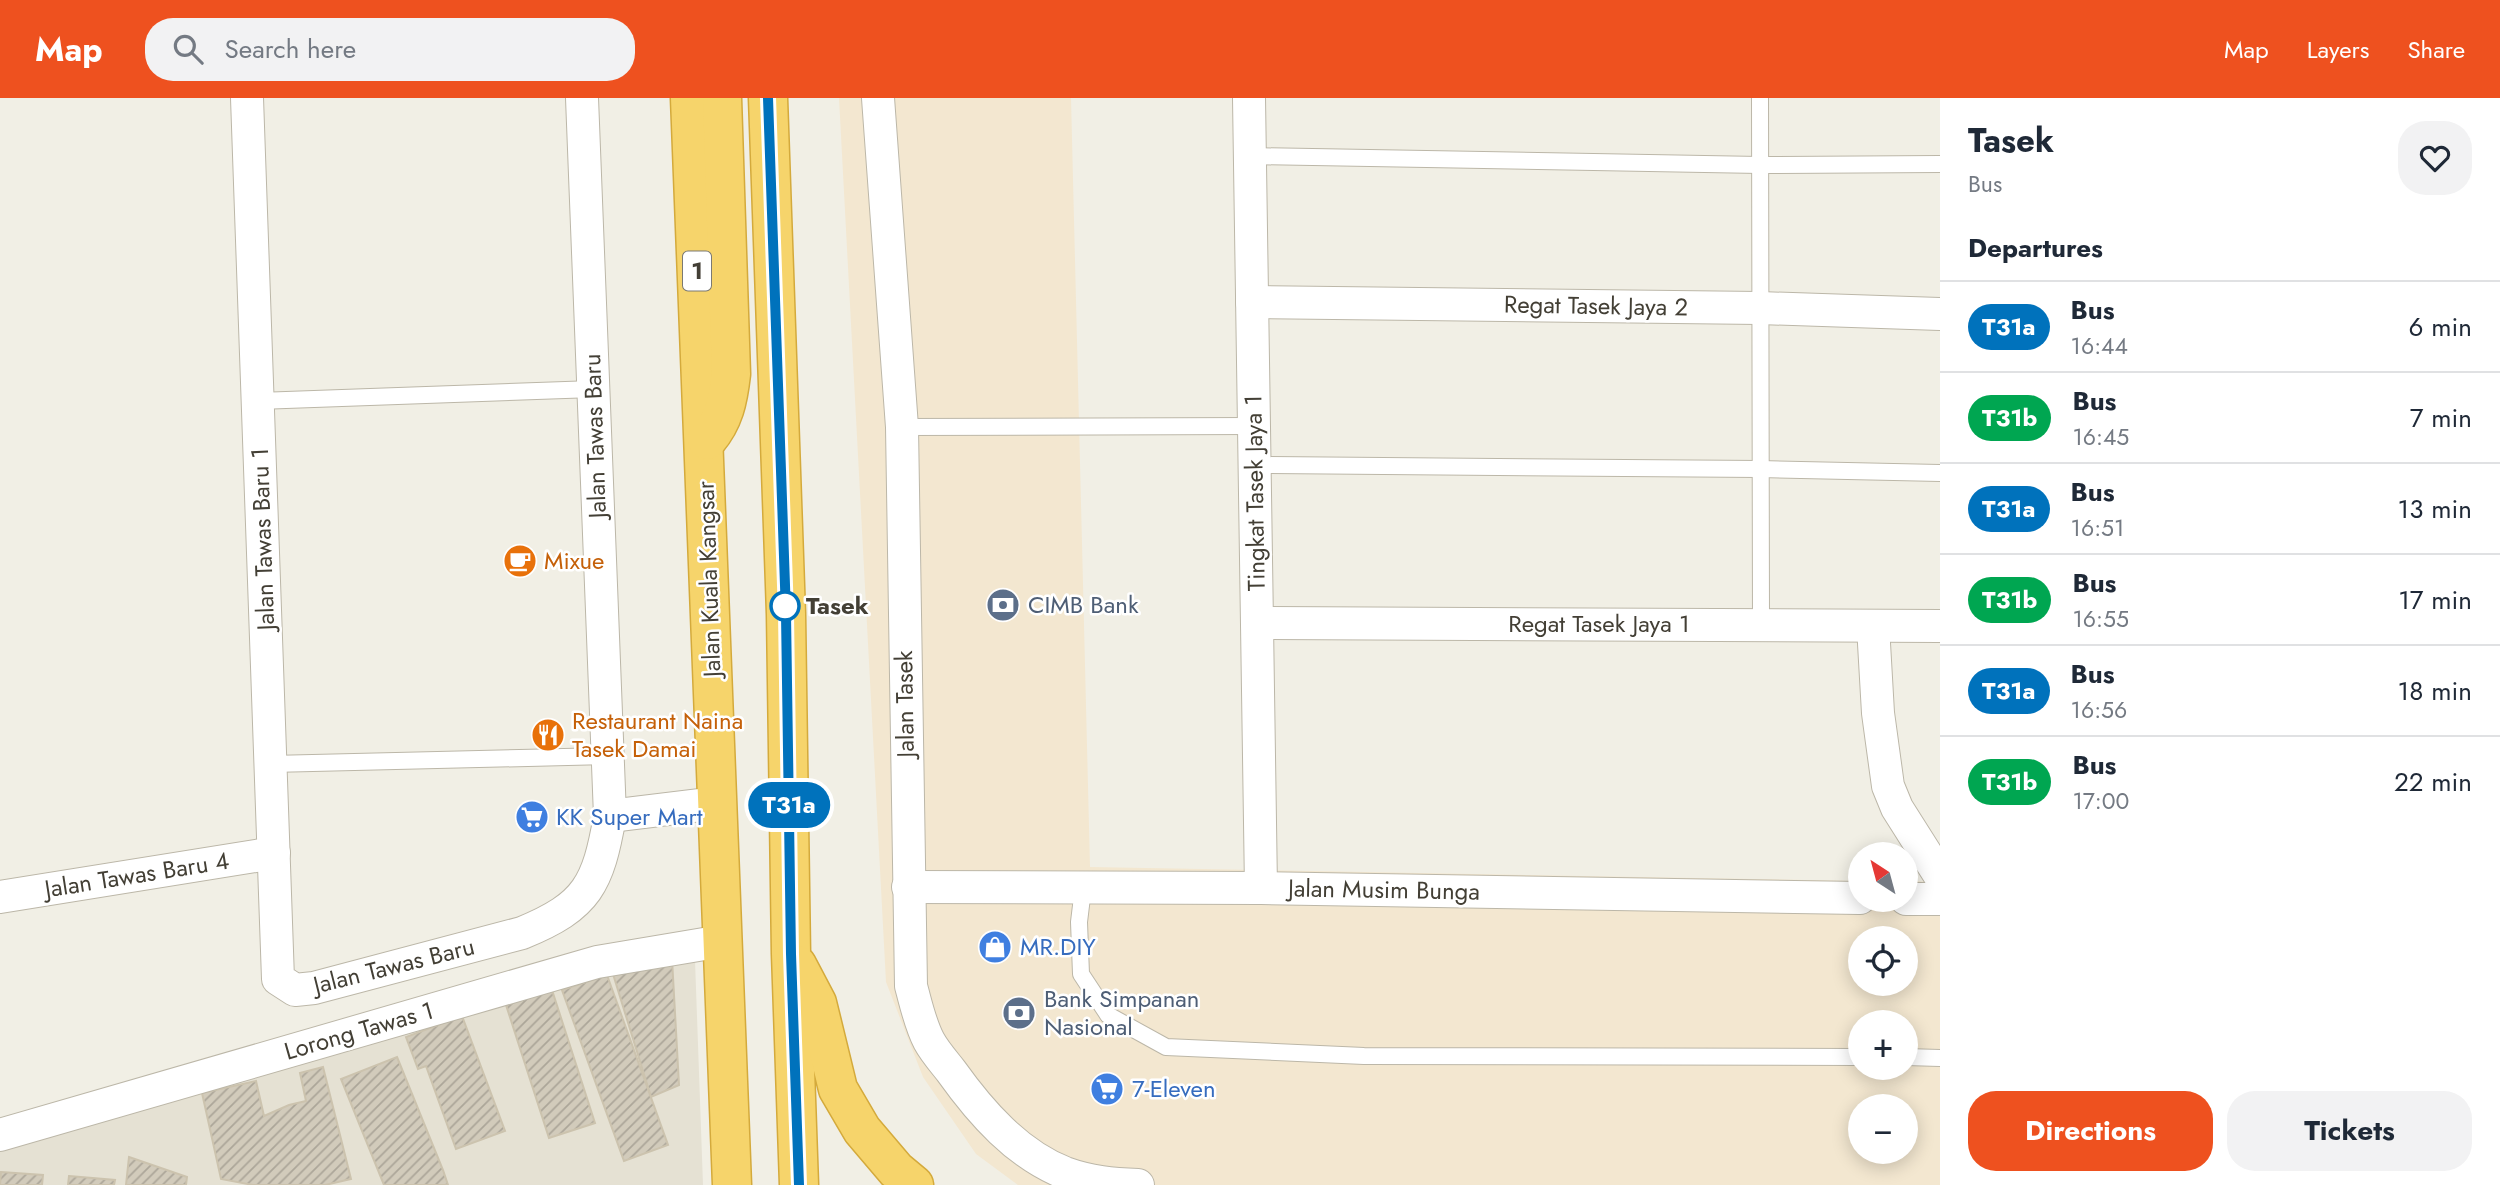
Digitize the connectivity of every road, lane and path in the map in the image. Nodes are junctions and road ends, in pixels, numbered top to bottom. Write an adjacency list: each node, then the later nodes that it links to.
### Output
1 (247, 98): 16 (street, Jalan Tawas Baru 1)
2 (582, 98): 15 (street, Jalan Tawas Baru)
3 (690, 98): 19 (highway, Jalan Kuala Kangsar / 1)
4 (722, 98): 19 (highway)
5 (768, 98): 41 (highway)
6 (878, 98): 18 (street, Jalan Tasek)
7 (1249, 98): 9 (street, Tingkat Tasek Jaya 1)
8 (1760, 98): 11 (lane)
9 (1250, 156): 11 (lane); 12 (street, Tingkat Tasek Jaya 1)
10 (1940, 164): 11 (lane)
11 (1760, 165): 13 (lane)
12 (1252, 302): 13 (street, Regat Tasek Jaya 2); 17 (street, Tingkat Tasek Jaya 1)
13 (1760, 308): 14 (street, Regat Tasek Jaya 2); 21 (lane)
14 (1940, 314)
15 (594, 389): 16 (lane); 27 (street, Jalan Tawas Baru)
16 (258, 401): 28 (street, Jalan Tawas Baru 1)
17 (1254, 426): 18 (lane); 20 (street, Tingkat Tasek Jaya 1)
18 (902, 427): 33 (street, Jalan Tasek)
19 (704, 445): 29 (highway, Jalan Kuala Kangsar / 1)
20 (1255, 465): 21 (lane); 23 (street, Tingkat Tasek Jaya 1)
21 (1760, 469): 22 (lane); 24 (lane)
22 (1940, 473)
23 (1257, 624): 24 (street, Regat Tasek Jaya 1); 34 (street, Tingkat Tasek Jaya 1)
24 (1761, 625): 25 (street, Regat Tasek Jaya 1)
25 (1873, 626): 26 (street, Regat Tasek Jaya 1); 32 (street)
26 (1940, 626)
27 (608, 756): 28 (lane); 30 (street, Jalan Tawas Baru)
28 (271, 764): 31 (street, Jalan Tawas Baru 1)
29 (717, 803): 30 (street); 40 (highway, Jalan Kuala Kangsar / 1)
30 (611, 816): 42 (street, Jalan Tawas Baru)
31 (274, 853): 36 (street, Jalan Tawas Baru 4); 42 (street, Jalan Tawas Baru 1)
32 (1940, 876)
33 (908, 887): 35 (street, Jalan Musim Bunga); 50 (street, Jalan Tasek)
34 (1261, 888): 35 (street, Jalan Musim Bunga); 37 (street, Jalan Musim Bunga)
35 (1083, 889): 43 (lane)
36 (0, 897)
37 (1848, 898)
38 (1918, 899): 39 (street)
39 (1940, 899)
40 (722, 941): 46 (street, Lorong Tawas 1); 47 (highway, Jalan Kuala Kangsar / 1)
41 (791, 954): 48 (highway); 49 (highway)
42 (278, 979)
43 (1848, 1058)
44 (1918, 1058): 45 (lane)
45 (1940, 1058)
46 (0, 1135)
47 (732, 1185)
48 (799, 1185)
49 (914, 1185)
50 (1138, 1185)

